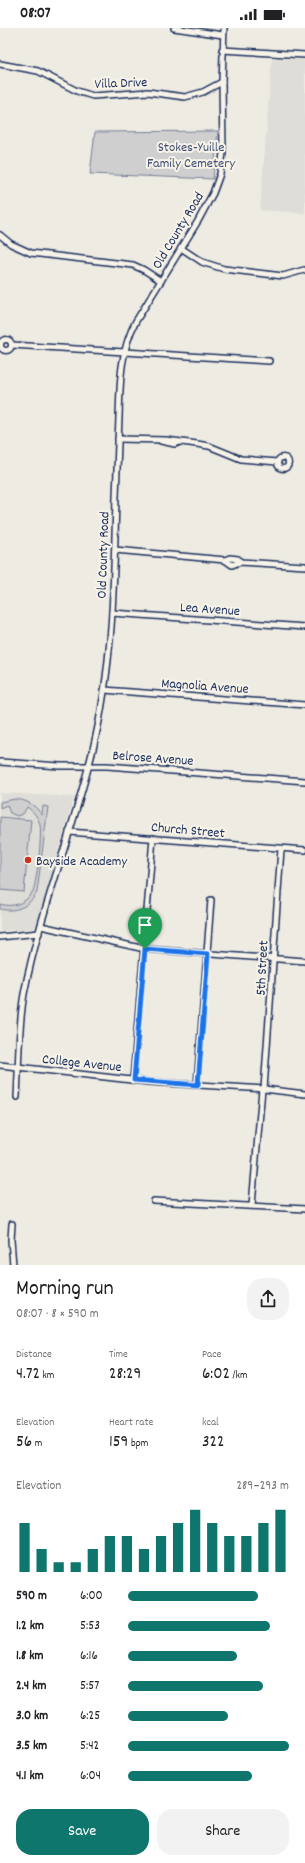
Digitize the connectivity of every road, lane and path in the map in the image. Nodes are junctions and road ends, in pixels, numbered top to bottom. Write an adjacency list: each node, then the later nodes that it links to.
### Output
1 (174, 28): 3 (street)
2 (224, 28): 3 (street, Old County Road)
3 (223, 36): 4 (street, Old County Road)
4 (222, 50): 5 (street); 7 (street, Old County Road)
5 (305, 55)
6 (0, 64): 7 (street, Villa Drive)
7 (222, 82): 9 (street, Old County Road)
8 (0, 235): 11 (street)
9 (181, 248): 10 (street); 11 (street, Old County Road)
10 (304, 270)
11 (161, 281): 13 (street, Old County Road)
12 (12, 345): 13 (street)
13 (123, 352): 14 (street); 15 (street, Old County Road)
14 (269, 361)
15 (118, 439): 16 (street); 17 (street, Old County Road)
16 (278, 462)
17 (115, 550): 18 (street); 19 (street, Old County Road)
18 (305, 566)
19 (112, 613): 20 (street, Lea Avenue); 21 (street, Old County Road)
20 (305, 627)
21 (104, 690): 22 (street, Magnolia Avenue); 24 (street, Old County Road)
22 (305, 705)
23 (0, 762): 24 (street, Belrose Avenue)
24 (88, 766): 25 (street, Belrose Avenue); 26 (street, Old County Road)
25 (305, 781)
26 (69, 832): 27 (street, Church Street); 31 (street, Old County Road)
27 (153, 838): 28 (street, Church Street); 34 (street)
28 (281, 849): 29 (street, Church Street); 36 (street, 5th Street)
29 (305, 850)
30 (210, 900): 35 (street)
31 (41, 926): 32 (street, Old County Road); 34 (street)
32 (39, 933): 33 (street); 39 (street, Old County Road)
33 (0, 936)
34 (145, 949): 35 (street); 40 (street)
35 (208, 954): 36 (street); 41 (street)
36 (273, 959): 37 (street); 42 (street, 5th Street)
37 (305, 961)
38 (0, 1065): 39 (street, College Avenue)
39 (17, 1068): 40 (street, College Avenue); 44 (street, Old County Road)
40 (134, 1080): 41 (street, College Avenue)
41 (198, 1085): 42 (street, College Avenue)
42 (263, 1089): 43 (street, College Avenue); 46 (street, 5th Street)
43 (305, 1094)
44 (17, 1097)
45 (154, 1201): 46 (street)
46 (252, 1205): 47 (street)
47 (305, 1209)
48 (12, 1224): 49 (street)
49 (13, 1265)

